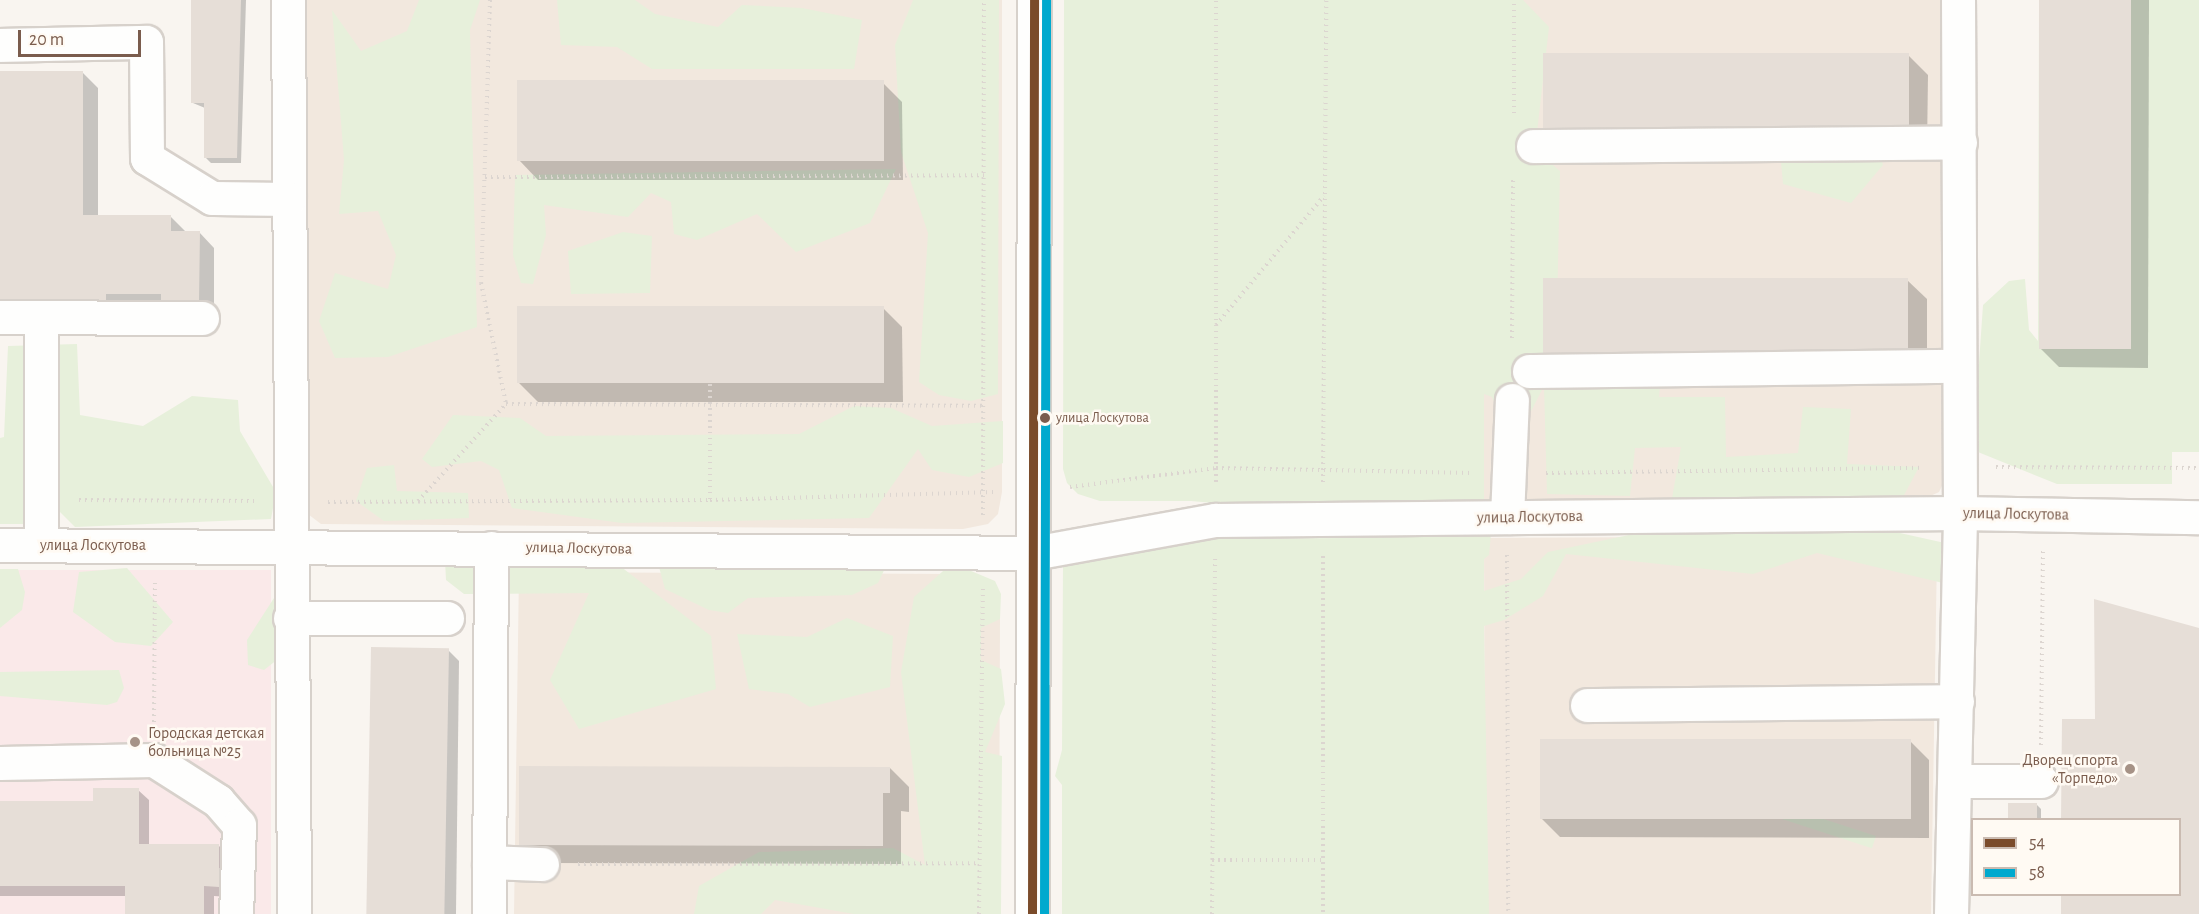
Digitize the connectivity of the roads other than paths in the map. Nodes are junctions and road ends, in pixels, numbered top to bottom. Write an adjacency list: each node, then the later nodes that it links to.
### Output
1 (288, 0): 7 (street)
2 (1034, 0): 21 (street)
3 (1958, 0): 5 (street)
4 (0, 45): 7 (street)
5 (1960, 142): 6 (street); 11 (street)
6 (1523, 155)
7 (289, 199): 19 (street)
8 (0, 317): 9 (street)
9 (41, 317): 10 (street); 18 (street)
10 (202, 318)
11 (1959, 366): 12 (street); 14 (street)
12 (1529, 371)
13 (1512, 400): 15 (street)
14 (1960, 513): 15 (street, улица Лоскутова); 16 (street, улица Лоскутова); 24 (street)
15 (1507, 517): 21 (street, улица Лоскутова)
16 (2199, 517)
17 (0, 545): 18 (street, улица Лоскутова)
18 (41, 545): 19 (street, улица Лоскутова)
19 (289, 545): 20 (street, улица Лоскутова); 22 (street)
20 (491, 548): 21 (street, улица Лоскутова); 29 (street)
21 (1033, 553): 34 (street)
22 (290, 618): 23 (street); 32 (street)
23 (447, 618)
24 (1957, 701): 25 (street); 27 (street)
25 (1587, 705)
26 (0, 763): 31 (street)
27 (1954, 781): 28 (street); 35 (street)
28 (2041, 781)
29 (489, 862): 30 (street); 33 (street)
30 (542, 864)
31 (236, 914)
32 (294, 914)
33 (489, 914)
34 (1032, 914)
35 (1951, 914)

